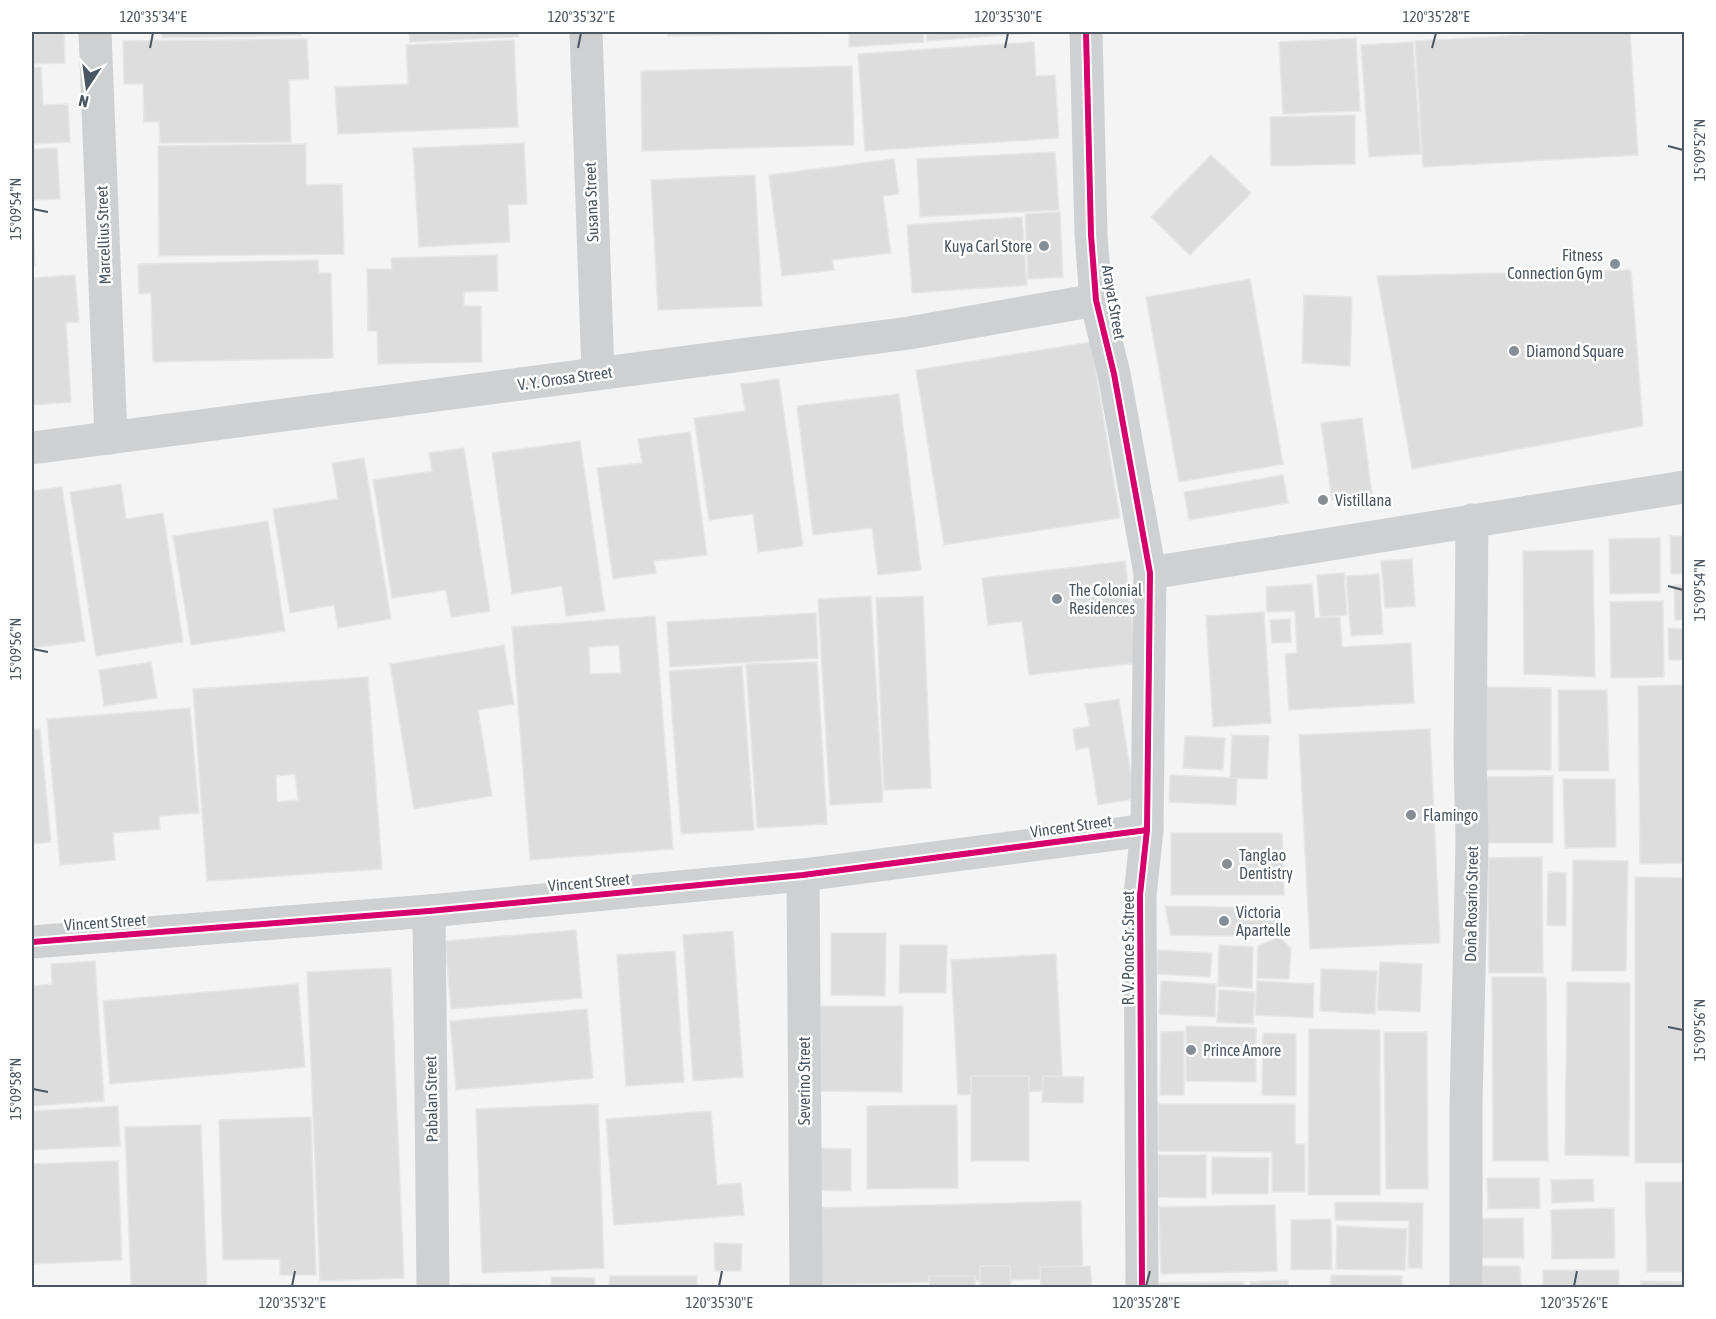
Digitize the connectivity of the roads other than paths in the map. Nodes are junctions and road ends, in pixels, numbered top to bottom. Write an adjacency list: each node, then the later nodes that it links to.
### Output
1 (95, 32): 6 (street, Marcellius Street)
2 (586, 32): 5 (street, Susana Street)
3 (1086, 32): 4 (street, Arayat Street)
4 (1096, 300): 5 (street, V. Y. Orosa Street); 10 (street, Arayat Street)
5 (598, 373): 6 (street, V. Y. Orosa Street)
6 (111, 438): 7 (street, V. Y. Orosa Street)
7 (32, 448)
8 (1684, 487): 9 (street)
9 (1472, 520): 10 (street); 18 (street, Doña Rosario Street)
10 (1150, 573): 11 (street, R. V. Ponce Sr. Street)
11 (1147, 830): 12 (street, Vincent Street); 17 (street, R. V. Ponce Sr. Street)
12 (803, 875): 13 (street, Vincent Street); 16 (street, Severino Street)
13 (429, 911): 14 (street, Vincent Street); 15 (street, Pabalan Street)
14 (32, 942)
15 (433, 1287)
16 (806, 1287)
17 (1142, 1287)
18 (1466, 1287)

